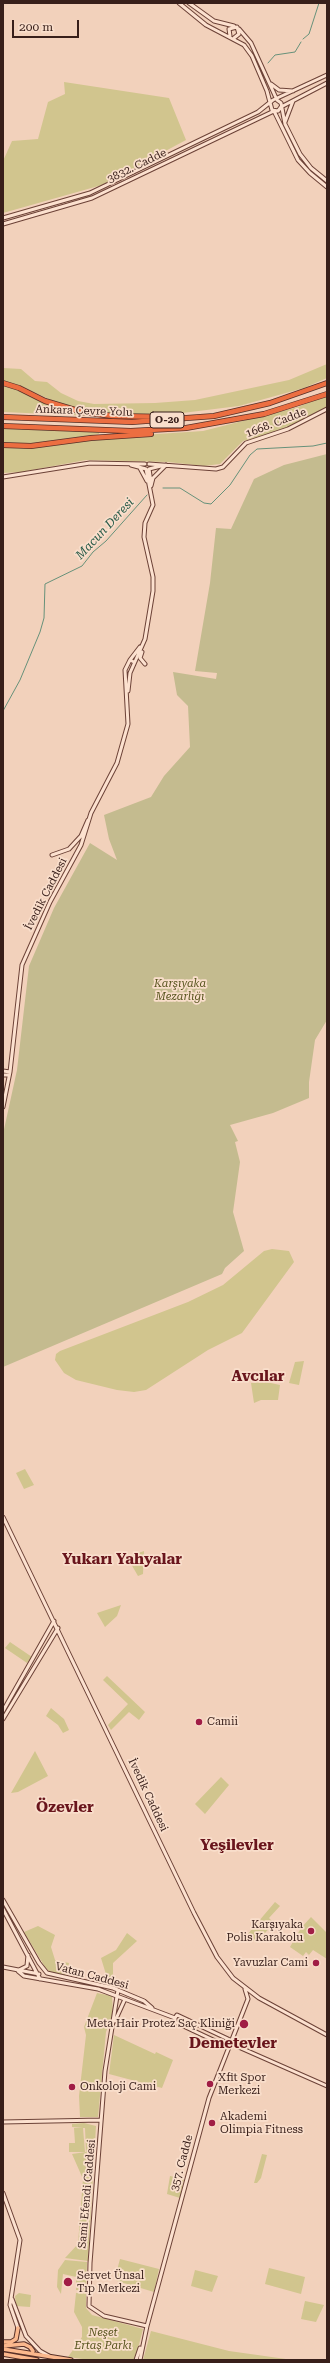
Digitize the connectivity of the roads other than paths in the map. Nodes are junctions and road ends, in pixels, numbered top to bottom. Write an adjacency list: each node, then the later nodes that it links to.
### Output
1 (179, 3): 5 (main road)
2 (189, 3): 3 (main road)
3 (234, 26): 4 (main road); 5 (main road)
4 (239, 29): 5 (main road); 7 (main road)
5 (232, 37): 12 (main road)
6 (327, 74): 9 (main road, 3832. Cadde)
7 (269, 82): 9 (main road); 10 (main road)
8 (327, 83): 11 (main road, 3832. Cadde)
9 (294, 91): 10 (main road, 3832. Cadde)
10 (277, 100): 12 (main road, 3832. Cadde); 13 (main road)
11 (294, 100): 13 (main road, 3832. Cadde); 15 (main road)
12 (270, 103): 14 (main road); 18 (main road, 3832. Cadde)
13 (281, 107): 14 (main road, 3832. Cadde); 15 (main road)
14 (274, 111): 17 (main road); 19 (main road, 3832. Cadde)
15 (285, 124): 16 (main road)
16 (327, 181)
17 (327, 187)
18 (3, 218)
19 (3, 224)
20 (3, 383): 24 (highway)
21 (327, 383): 24 (highway, Ankara Çevre Yolu / O-20)
22 (327, 394): 26 (highway, Ankara Çevre Yolu / O-20)
23 (327, 410): 31 (main road, 1668. Cadde)
24 (214, 416): 25 (highway, Ankara Çevre Yolu / O-20)
25 (3, 417)
26 (249, 418): 27 (highway, Ankara Çevre Yolu / O-20); 28 (highway)
27 (3, 426)
28 (3, 445)
29 (128, 464): 30 (main road, 1668. Cadde); 32 (main road, 1668. Cadde); 34 (main road, 1668. Cadde)
30 (147, 464): 31 (main road, 1668. Cadde); 33 (main road)
31 (166, 465): 33 (main road, 1668. Cadde); 35 (main road)
32 (140, 468): 33 (main road, 1668. Cadde); 35 (main road)
33 (148, 469): 35 (main road, İvedik Caddesi)
34 (4, 477)
35 (151, 488): 36 (main road, İvedik Caddesi)
36 (146, 635): 37 (main road, İvedik Caddesi); 38 (main road, İvedik Caddesi)
37 (144, 643): 39 (main road, İvedik Caddesi); 40 (main road)
38 (130, 660): 39 (main road); 41 (main road, İvedik Caddesi)
39 (134, 662): 42 (main road, İvedik Caddesi)
40 (145, 664)
41 (125, 672): 42 (main road); 43 (main road, İvedik Caddesi)
42 (130, 673): 43 (main road, İvedik Caddesi)
43 (127, 696): 44 (main road, İvedik Caddesi)
44 (89, 819): 45 (main road); 47 (main road, İvedik Caddesi)
45 (52, 855)
46 (3, 1071): 47 (main road)
47 (10, 1073): 48 (main road); 49 (main road, İvedik Caddesi)
48 (3, 1075)
49 (3, 1107)
50 (3, 1516): 51 (main road, İvedik Caddesi)
51 (54, 1621): 52 (main road, İvedik Caddesi); 55 (main road)
52 (58, 1628): 53 (main road); 54 (main road, İvedik Caddesi)
53 (52, 1635): 54 (main road); 56 (main road)
54 (61, 1636): 66 (main road, İvedik Caddesi)
55 (3, 1711)
56 (3, 1719)
57 (3, 1900): 62 (main road, Vatan Caddesi)
58 (3, 1909): 59 (main road, Vatan Caddesi)
59 (28, 1954): 61 (main road); 63 (main road, Vatan Caddesi)
60 (3, 1967): 61 (main road)
61 (18, 1971): 63 (main road); 64 (main road)
62 (46, 1972): 63 (main road, Vatan Caddesi); 65 (main road, Vatan Caddesi); 67 (main road, Vatan Caddesi)
63 (39, 1974): 64 (main road, Vatan Caddesi)
64 (40, 1979): 65 (main road, Vatan Caddesi)
65 (45, 1980): 69 (main road, Vatan Caddesi)
66 (244, 1988): 70 (main road, İvedik Caddesi); 72 (main road)
67 (118, 1990): 68 (main road, Vatan Caddesi); 69 (main road, Sami Efendi Caddesi)
68 (127, 1994): 71 (main road, Sami Efendi Caddesi); 73 (main road, Vatan Caddesi)
69 (117, 1996): 71 (main road, Vatan Caddesi); 75 (main road, Sami Efendi Caddesi)
70 (259, 1998): 72 (main road); 76 (main road, İvedik Caddesi)
71 (125, 1999): 73 (main road, Vatan Caddesi); 75 (main road, Sami Efendi Caddesi)
72 (248, 1999): 77 (main road, 357. Cadde)
73 (152, 2008): 74 (main road, Vatan Caddesi)
74 (175, 2018): 77 (main road); 77 (main road, Vatan Caddesi)
75 (114, 2022): 79 (main road, Sami Efendi Caddesi)
76 (327, 2036)
77 (229, 2045): 78 (main road, Vatan Caddesi); 83 (main road, 357. Cadde)
78 (327, 2086)
79 (101, 2120): 80 (main road); 83 (main road, Sami Efendi Caddesi)
80 (3, 2122)
81 (3, 2192): 82 (main road)
82 (12, 2306): 84 (main road); 91 (main road)
83 (146, 2326): 85 (main road, 357. Cadde)
84 (18, 2328): 86 (main road)
85 (144, 2335): 94 (main road); 95 (main road)
86 (3, 2342)
87 (3, 2346): 89 (main road)
88 (3, 2349): 91 (main road)
89 (33, 2351)
90 (3, 2354): 92 (main road)
91 (51, 2357): 93 (main road)
92 (37, 2360)
93 (71, 2360)
94 (136, 2360)
95 (140, 2360)

